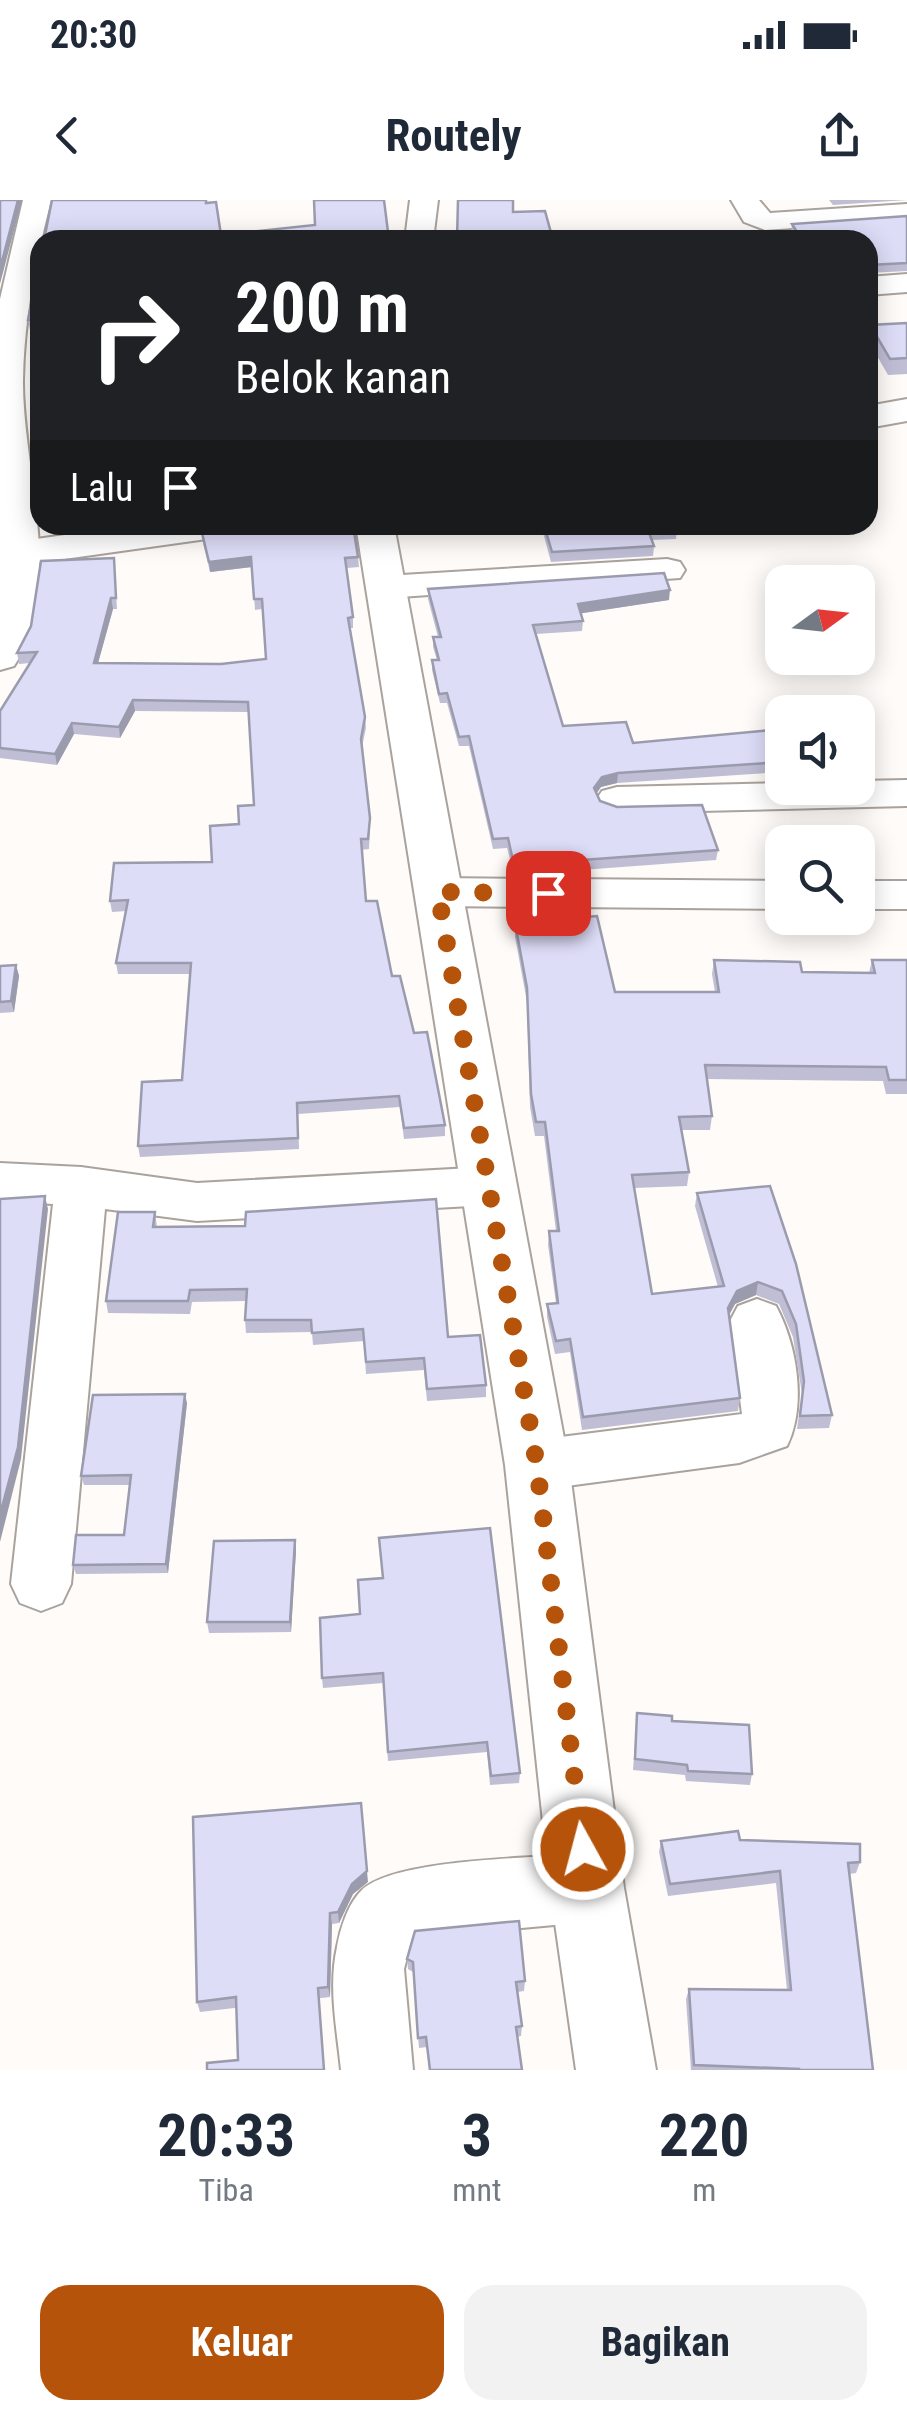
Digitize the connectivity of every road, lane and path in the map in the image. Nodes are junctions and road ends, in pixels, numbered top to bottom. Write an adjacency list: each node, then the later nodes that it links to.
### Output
1 (37, 200): 5 (street)
2 (424, 200): 6 (street)
3 (746, 200): 4 (street)
4 (907, 212)
5 (30, 230)
6 (420, 230)
7 (30, 231): 10 (street)
8 (907, 283): 9 (street)
9 (878, 285)
10 (16, 293): 15 (street)
11 (907, 410): 12 (main road)
12 (878, 415)
13 (150, 535): 15 (main road)
14 (377, 535): 17 (main road)
15 (9, 555): 18 (street)
16 (667, 570): 17 (street)
17 (385, 587): 21 (main road)
18 (0, 658)
19 (907, 793): 20 (street)
20 (617, 800)
21 (438, 892): 22 (street); 27 (main road)
22 (765, 895)
23 (875, 895): 24 (street)
24 (907, 895)
25 (0, 1182): 26 (street)
26 (81, 1186): 27 (street); 30 (street)
27 (489, 1186): 29 (main road)
28 (756, 1321): 29 (street)
29 (537, 1466): 31 (main road)
30 (40, 1584)
31 (588, 1888): 32 (street); 33 (main road)
32 (377, 2070)
33 (616, 2070)

